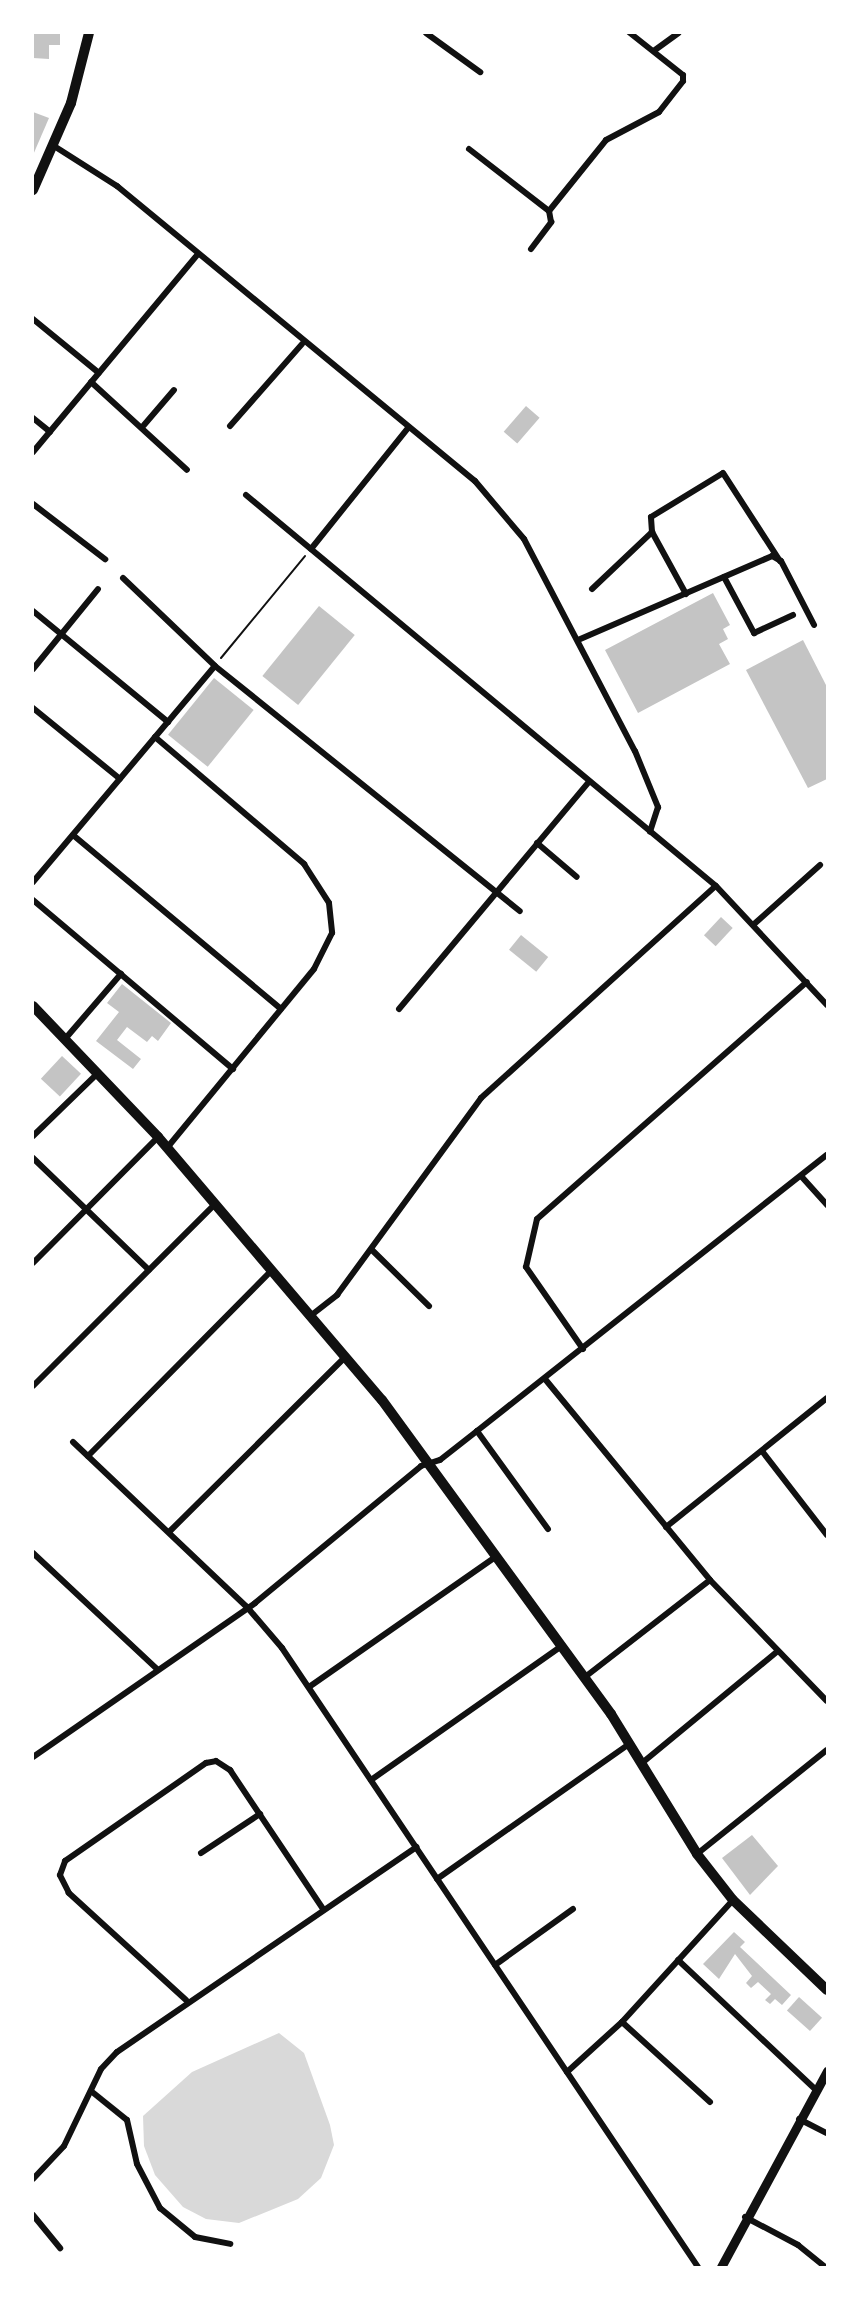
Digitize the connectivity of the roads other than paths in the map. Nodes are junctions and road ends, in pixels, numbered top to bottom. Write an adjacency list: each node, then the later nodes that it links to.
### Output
1 (89, 33): 7 (main road)
2 (426, 33): 6 (street)
3 (630, 33): 5 (street)
4 (678, 33): 5 (street)
5 (655, 50): 10 (street)
6 (480, 72)
7 (54, 146): 9 (main road); 12 (street)
8 (469, 149): 10 (street)
9 (33, 190)
10 (549, 211): 11 (street)
11 (531, 249)
12 (197, 255): 14 (street); 15 (street)
13 (33, 319): 15 (street)
14 (302, 344): 20 (street); 21 (street)
15 (99, 373): 16 (street)
16 (91, 382): 19 (street); 22 (street)
17 (174, 390): 19 (street)
18 (33, 418): 22 (street)
19 (144, 425): 24 (street)
20 (230, 426)
21 (408, 428): 28 (street); 40 (street)
22 (50, 432): 23 (street)
23 (33, 452)
24 (187, 470)
25 (246, 495): 28 (street)
26 (33, 504): 29 (street)
27 (652, 532): 30 (street); 34 (street); 35 (street)
28 (311, 549): 47 (street)
29 (105, 559)
30 (781, 561): 31 (street); 38 (street)
31 (724, 577): 35 (street); 37 (street)
32 (123, 578): 41 (street)
33 (98, 589): 39 (street)
34 (592, 589)
35 (686, 594): 40 (street)
36 (33, 611): 39 (street)
37 (794, 615)
38 (814, 625)
39 (62, 635): 42 (street); 44 (street)
40 (578, 640): 48 (street)
41 (215, 666): 44 (street); 55 (street)
42 (33, 669)
43 (33, 708): 46 (street)
44 (168, 722): 45 (street)
45 (155, 737): 46 (street); 63 (street)
46 (120, 779): 49 (street)
47 (589, 782): 48 (street); 50 (street)
48 (650, 832): 54 (street)
49 (73, 835): 53 (street); 63 (street)
50 (537, 843): 52 (street); 55 (street)
51 (820, 865): 58 (street)
52 (577, 877)
53 (33, 882)
54 (716, 886): 58 (street); 77 (street)
55 (496, 891): 57 (street); 64 (street)
56 (33, 900): 59 (street)
57 (520, 911)
58 (753, 925): 60 (street)
59 (121, 974): 65 (street); 66 (street)
60 (807, 982): 61 (street); 83 (street)
61 (827, 1005)
62 (33, 1006): 65 (main road)
63 (282, 1009): 66 (street)
64 (399, 1009)
65 (65, 1039): 67 (main road)
66 (232, 1069): 70 (street)
67 (99, 1073): 68 (street); 69 (main road)
68 (33, 1136)
69 (158, 1137): 70 (main road); 76 (street)
70 (167, 1148): 74 (main road)
71 (827, 1155): 73 (street)
72 (33, 1158): 76 (street)
73 (801, 1176): 75 (street); 83 (street)
74 (215, 1204): 79 (street); 80 (main road)
75 (827, 1205)
76 (86, 1209): 78 (street); 79 (street)
77 (372, 1250): 81 (street); 82 (street)
78 (33, 1263)
79 (149, 1270): 86 (street)
80 (271, 1271): 82 (main road); 91 (street)
81 (429, 1306)
82 (309, 1317): 84 (main road)
83 (583, 1348): 85 (street)
84 (345, 1357): 92 (main road); 95 (street)
85 (545, 1379): 88 (street); 93 (street)
86 (33, 1386)
87 (827, 1398): 90 (street)
88 (477, 1431): 92 (street); 94 (street)
89 (73, 1442): 91 (street)
90 (762, 1451): 93 (street); 96 (street)
91 (88, 1456): 95 (street)
92 (432, 1462): 98 (main road); 100 (street)
93 (666, 1527): 99 (street)
94 (548, 1529)
95 (169, 1532): 100 (street)
96 (827, 1535)
97 (33, 1553): 103 (street)
98 (497, 1556): 101 (main road); 105 (street)
99 (710, 1580): 102 (street); 104 (street)
100 (248, 1607): 103 (street); 105 (street)
101 (562, 1646): 104 (main road); 111 (street)
102 (778, 1651): 106 (street); 110 (street)
103 (158, 1669): 109 (street)
104 (585, 1677): 107 (main road)
105 (309, 1687): 111 (street)
106 (827, 1701)
107 (629, 1744): 110 (main road); 116 (street)
108 (827, 1750): 115 (street)
109 (33, 1757)
110 (642, 1763): 115 (main road)
111 (371, 1780): 113 (street)
112 (260, 1814): 114 (street); 118 (street); 123 (street)
113 (416, 1847): 116 (street); 118 (street)
114 (201, 1854)
115 (697, 1854): 117 (main road)
116 (437, 1879): 121 (street)
117 (734, 1900): 120 (street); 122 (main road)
118 (322, 1909): 123 (street)
119 (573, 1909): 121 (street)
120 (678, 1960): 124 (street); 127 (street)
121 (495, 1965): 125 (street)
122 (827, 1990)
123 (186, 2000): 128 (street)
124 (622, 2022): 125 (street); 129 (street)
125 (567, 2072): 137 (street)
126 (827, 2072): 127 (street)
127 (816, 2090): 130 (street)
128 (91, 2091): 132 (street); 135 (street)
129 (710, 2102)
130 (799, 2119): 131 (street); 134 (street)
131 (827, 2133)
132 (33, 2179)
133 (33, 2216): 136 (street)
134 (744, 2217): 138 (street); 139 (street)
135 (230, 2244)
136 (60, 2248)
137 (698, 2267)
138 (721, 2267)
139 (825, 2267)

